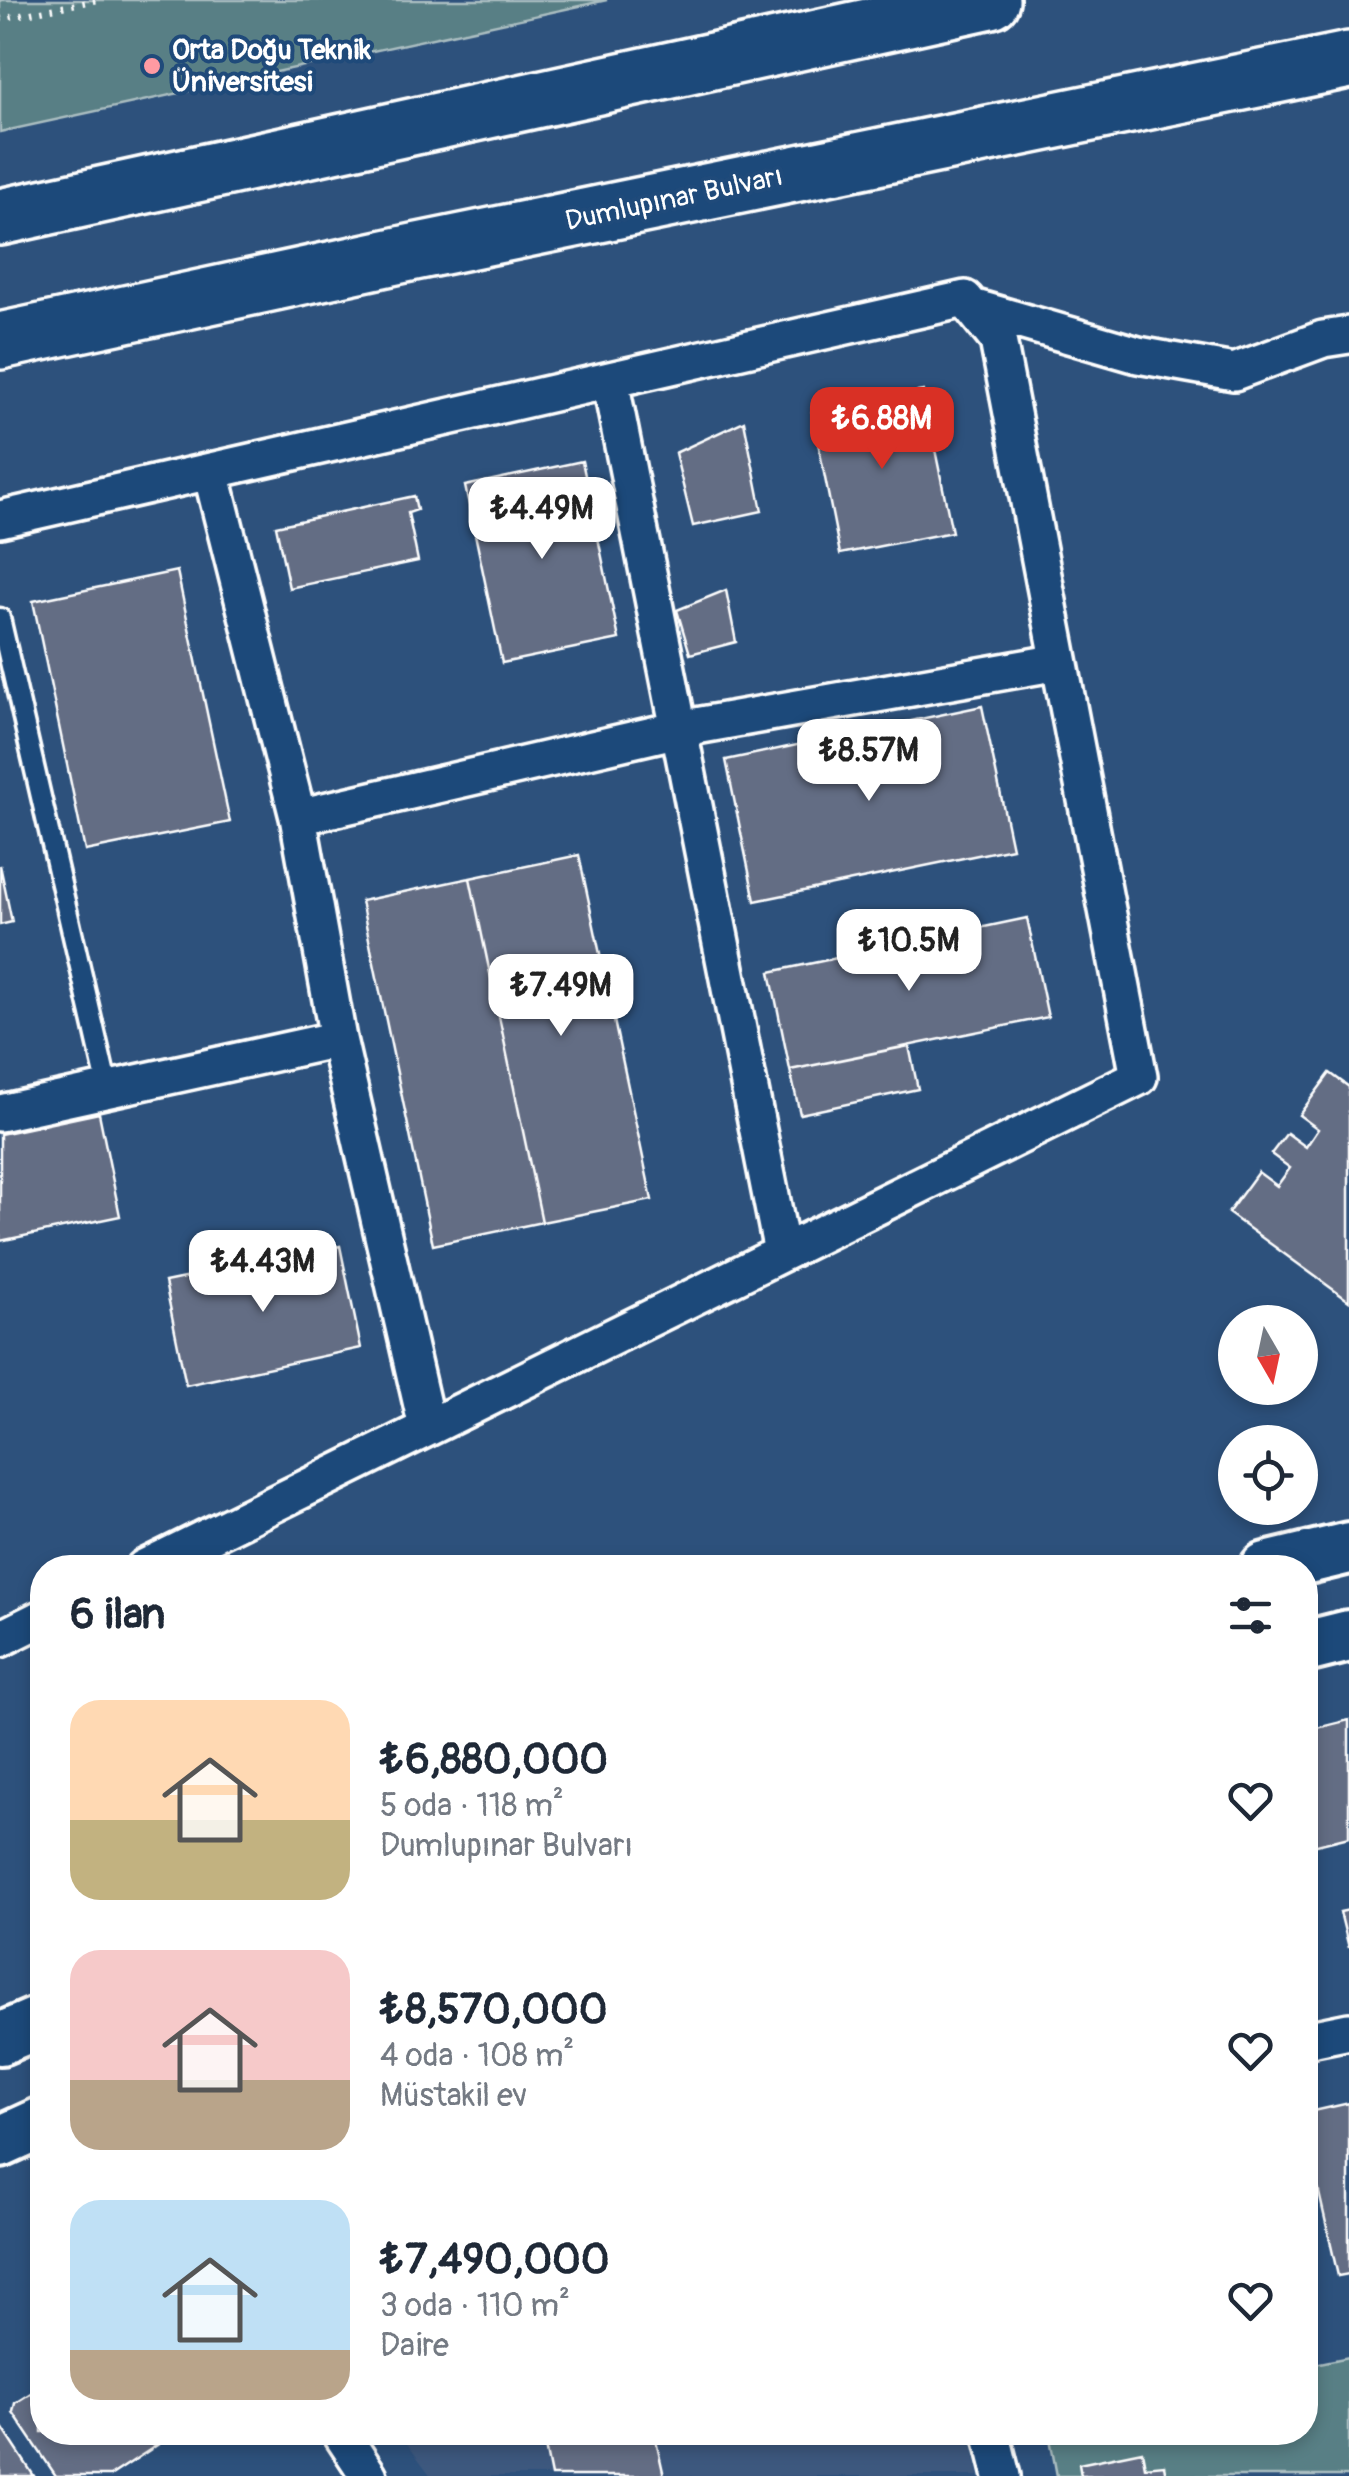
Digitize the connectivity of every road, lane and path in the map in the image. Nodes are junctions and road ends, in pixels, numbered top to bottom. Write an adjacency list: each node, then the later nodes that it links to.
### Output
1 (98, 0): 3 (path)
2 (991, 0): 5 (highway)
3 (0, 19)
4 (1349, 60): 8 (highway, Dumlupınar Bulvarı)
5 (0, 216)
6 (972, 307): 7 (street); 9 (street); 13 (street)
7 (1349, 335)
8 (0, 342)
9 (610, 380): 10 (street); 14 (street)
10 (211, 472): 11 (street); 15 (street)
11 (0, 519)
12 (0, 618): 17 (lane)
13 (1060, 662): 14 (street); 19 (street)
14 (679, 730): 15 (street); 19 (street)
15 (298, 816): 16 (street)
16 (338, 1039): 17 (street); 20 (street)
17 (108, 1090): 18 (street)
18 (0, 1113)
19 (782, 1252): 20 (street)
20 (427, 1426): 22 (street)
21 (1349, 1548): 23 (street)
22 (170, 1555)
23 (1318, 1555)
24 (30, 1624): 26 (street)
25 (1349, 1636): 27 (street)
26 (0, 1640)
27 (1318, 1644)
28 (30, 2026): 31 (street)
29 (1349, 2031): 30 (street)
30 (1318, 2037)
31 (0, 2039)
32 (30, 2128): 33 (street)
33 (0, 2142)
34 (349, 2445): 36 (street)
35 (994, 2445): 37 (street)
36 (369, 2476)
37 (1002, 2476)

